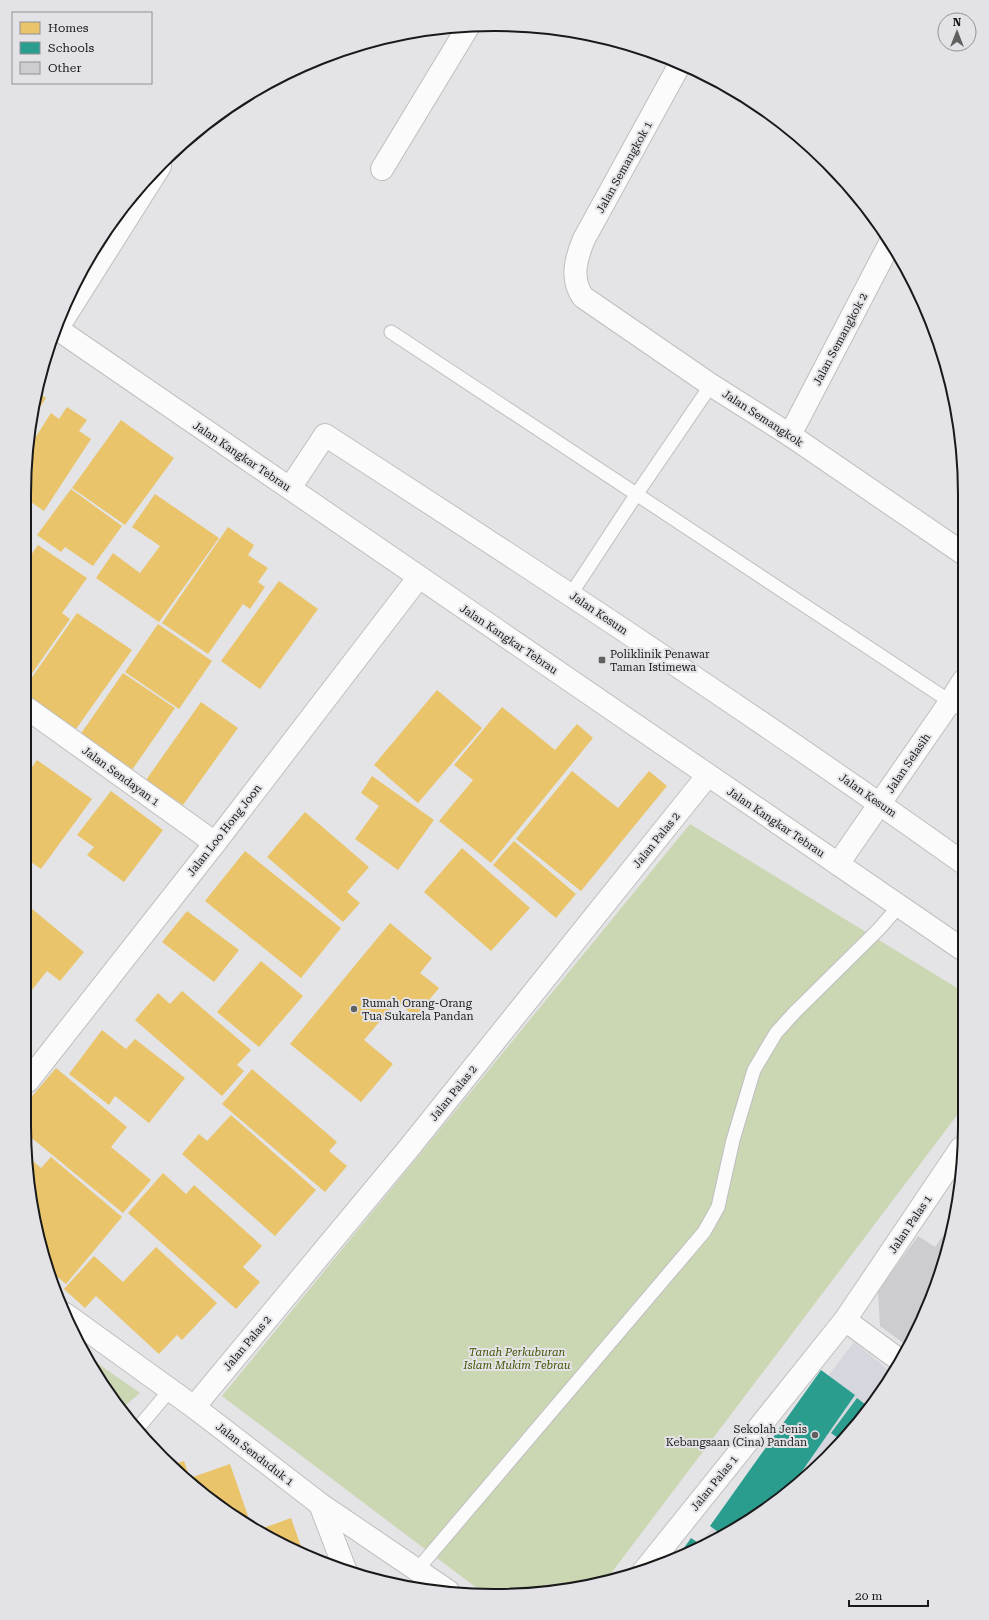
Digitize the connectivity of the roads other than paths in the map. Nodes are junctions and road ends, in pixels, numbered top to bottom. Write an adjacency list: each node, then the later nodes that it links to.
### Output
1 (465, 32): 3 (street)
2 (678, 69): 6 (street, Jalan Semangkok 1)
3 (382, 169)
4 (143, 193): 7 (street)
5 (887, 249): 11 (street, Jalan Semangkok 2)
6 (575, 273): 10 (street, Jalan Semangkok)
7 (74, 300)
8 (61, 331): 12 (street, Jalan Kangkar Tebrau)
9 (391, 332): 13 (lane)
10 (711, 385): 11 (street, Jalan Semangkok); 13 (lane)
11 (790, 435): 14 (street, Jalan Semangkok)
12 (290, 488): 15 (street, Jalan Kangkar Tebrau); 16 (street, Jalan Kesum)
13 (636, 494): 16 (lane); 17 (lane)
14 (958, 550)
15 (419, 577): 19 (street, Jalan Kangkar Tebrau); 21 (street, Jalan Loo Hong Joon)
16 (572, 594): 20 (street, Jalan Kesum)
17 (957, 706): 20 (street, Jalan Selasih)
18 (31, 711): 21 (street, Jalan Sendayan 1)
19 (708, 775): 23 (street, Jalan Kangkar Tebrau); 32 (street, Jalan Palas 2)
20 (881, 804): 22 (street, Jalan Kesum); 23 (street, Jalan Selasih)
21 (215, 843): 26 (street, Jalan Loo Hong Joon)
22 (958, 859)
23 (838, 864): 24 (street, Jalan Kangkar Tebrau)
24 (899, 906): 25 (street, Jalan Kangkar Tebrau); 37 (lane)
25 (958, 946)
26 (31, 1077)
27 (957, 1154): 28 (street, Jalan Palas 1)
28 (845, 1320): 30 (street); 35 (street, Jalan Palas 1)
29 (74, 1321): 31 (street, Jalan Senduduk 1)
30 (896, 1357)
31 (170, 1390): 32 (street, Jalan Senduduk 1); 33 (lane)
32 (194, 1407): 34 (street, Jalan Senduduk 1)
33 (141, 1425)
34 (320, 1504): 36 (street); 37 (street, Jalan Senduduk 1)
35 (652, 1561)
36 (342, 1563)
37 (417, 1570): 38 (street, Jalan Senduduk 1)
38 (440, 1586)

